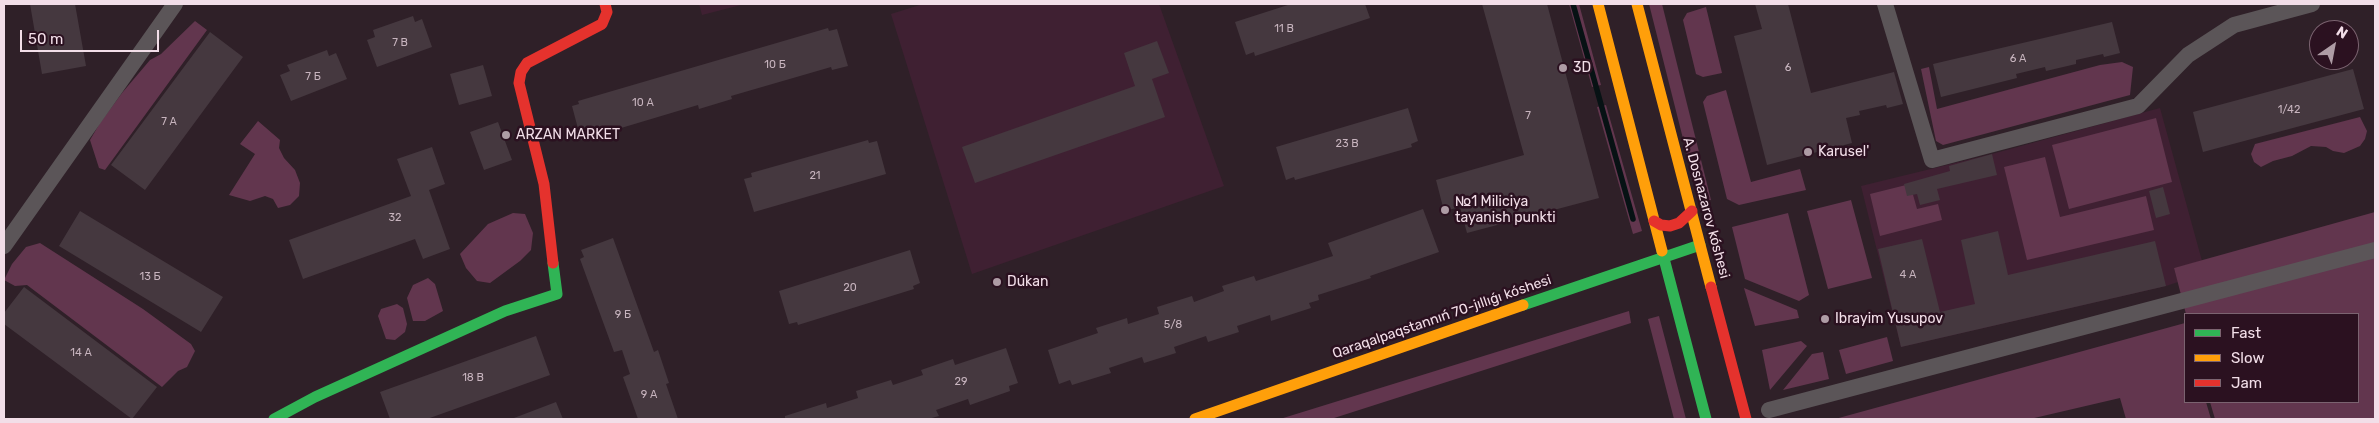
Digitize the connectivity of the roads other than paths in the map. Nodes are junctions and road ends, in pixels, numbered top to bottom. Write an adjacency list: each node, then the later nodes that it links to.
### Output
1 (175, 4): 10 (street)
2 (605, 4): 16 (street)
3 (1598, 4): 8 (street)
4 (1638, 4): 7 (street, A. Dosnazarov kóshesi)
5 (1886, 4): 6 (street)
6 (2312, 4)
7 (1692, 211): 8 (street); 9 (street, A. Dosnazarov kóshesi)
8 (1654, 220): 12 (street)
9 (1700, 245): 12 (street, Qaraqalpaqstannıń 70-jıllıǵı kóshesi); 13 (street, A. Dosnazarov kóshesi)
10 (4, 246)
11 (2375, 250): 15 (street)
12 (1663, 256): 14 (street); 17 (street, Qaraqalpaqstannıń 70-jıllıǵı kóshesi)
13 (1714, 301): 14 (street); 19 (street, A. Dosnazarov kóshesi)
14 (1680, 316): 18 (street)
15 (1769, 410)
16 (274, 419)
17 (1195, 419)
18 (1706, 419)
19 (1746, 419)

